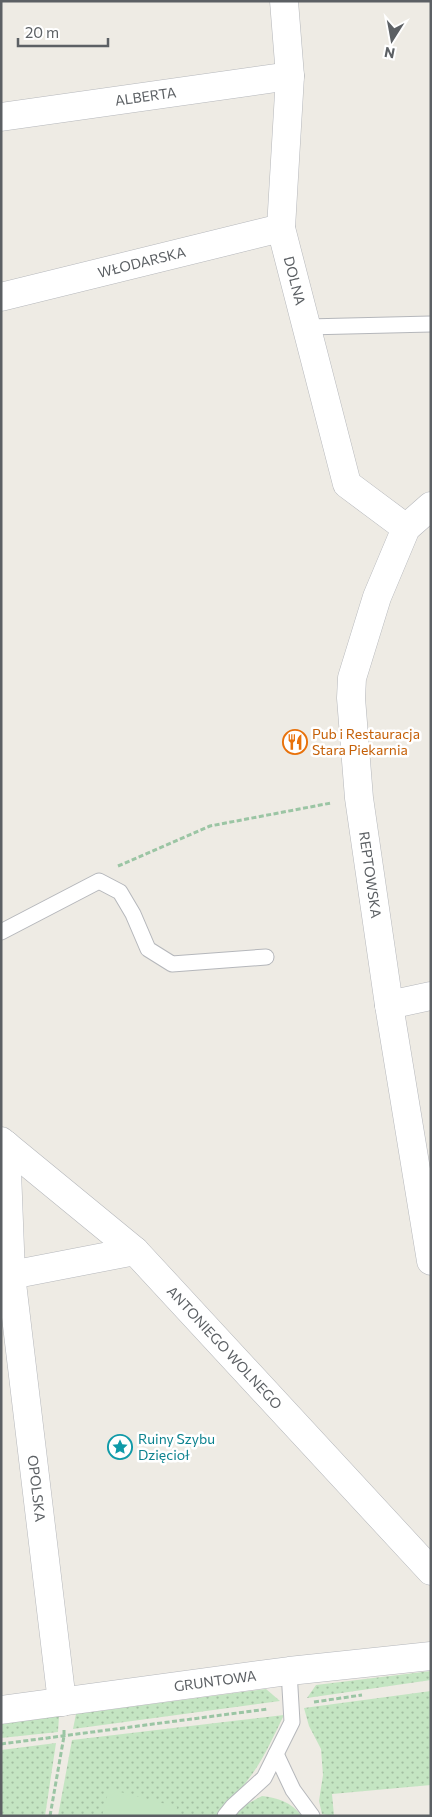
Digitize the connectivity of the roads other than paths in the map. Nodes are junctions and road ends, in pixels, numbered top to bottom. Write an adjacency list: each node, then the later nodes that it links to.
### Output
1 (284, 1): 2 (street, DOLNA)
2 (290, 76): 3 (street, ALBERTA); 4 (street, DOLNA)
3 (1, 117)
4 (281, 228): 5 (street, WŁODARSKA); 7 (street, DOLNA)
5 (1, 297)
6 (431, 324): 7 (lane)
7 (307, 327): 9 (street, DOLNA)
8 (431, 506): 9 (street, REPTOWSKA)
9 (406, 528): 13 (street, REPTOWSKA)
10 (1, 932): 11 (lane)
11 (266, 957)
12 (431, 996): 13 (street)
13 (389, 1005): 16 (street, REPTOWSKA)
14 (4, 1143): 15 (street, ANTONIEGO WOLNEGO); 17 (street, OPOLSKA)
15 (135, 1251): 17 (street); 18 (street, ANTONIEGO WOLNEGO)
16 (431, 1261)
17 (11, 1275): 21 (street, OPOLSKA)
18 (431, 1571)
19 (431, 1656): 20 (street, GRUNTOWA)
20 (289, 1671): 21 (street, GRUNTOWA); 23 (lane)
21 (62, 1702): 22 (street, GRUNTOWA)
22 (1, 1710)
23 (276, 1754): 24 (lane); 25 (lane)
24 (225, 1816)
25 (312, 1816)

